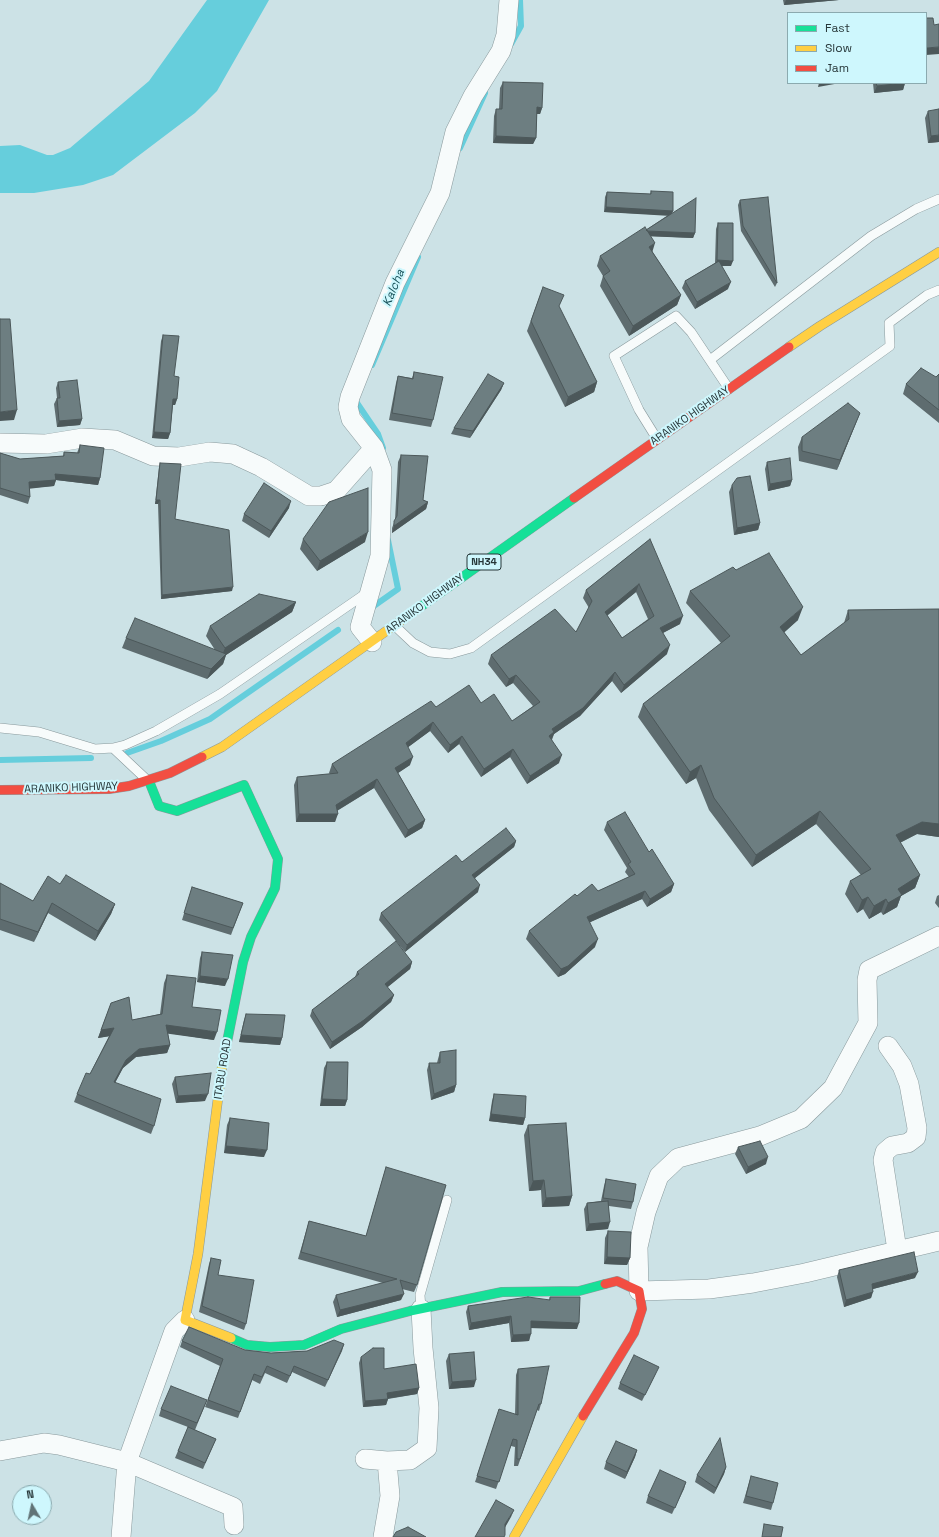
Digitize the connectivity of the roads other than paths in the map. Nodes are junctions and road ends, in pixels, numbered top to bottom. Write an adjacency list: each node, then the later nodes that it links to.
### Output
1 (509, 0): 9 (street)
2 (939, 199): 5 (lane)
3 (939, 252): 6 (main road, ARANIKO HIGHWAY / NH34)
4 (939, 290): 11 (lane)
5 (710, 360): 6 (lane); 7 (lane)
6 (729, 389): 7 (main road, ARANIKO HIGHWAY / NH34)
7 (657, 439): 11 (main road, ARANIKO HIGHWAY / NH34)
8 (0, 443): 9 (street)
9 (374, 448): 10 (street)
10 (370, 591): 12 (street); 14 (lane)
11 (395, 626): 12 (main road, ARANIKO HIGHWAY / NH34)
12 (372, 642): 15 (main road, ARANIKO HIGHWAY / NH34)
13 (0, 728): 14 (lane)
14 (113, 748): 15 (lane)
15 (149, 781): 16 (main road, ARANIKO HIGHWAY / NH34); 24 (main road, ITABU ROAD)
16 (0, 790)
17 (939, 936): 22 (street)
18 (888, 1046): 21 (street)
19 (447, 1200): 23 (lane)
20 (939, 1241): 21 (street)
21 (897, 1250): 22 (street)
22 (639, 1291): 23 (main road); 32 (main road)
23 (421, 1309): 24 (main road); 27 (street)
24 (185, 1320): 28 (street)
25 (0, 1451): 28 (street)
26 (365, 1459): 27 (street)
27 (387, 1461): 31 (street)
28 (127, 1462): 29 (street); 30 (street)
29 (234, 1525)
30 (121, 1537)
31 (383, 1537)
32 (514, 1537)

